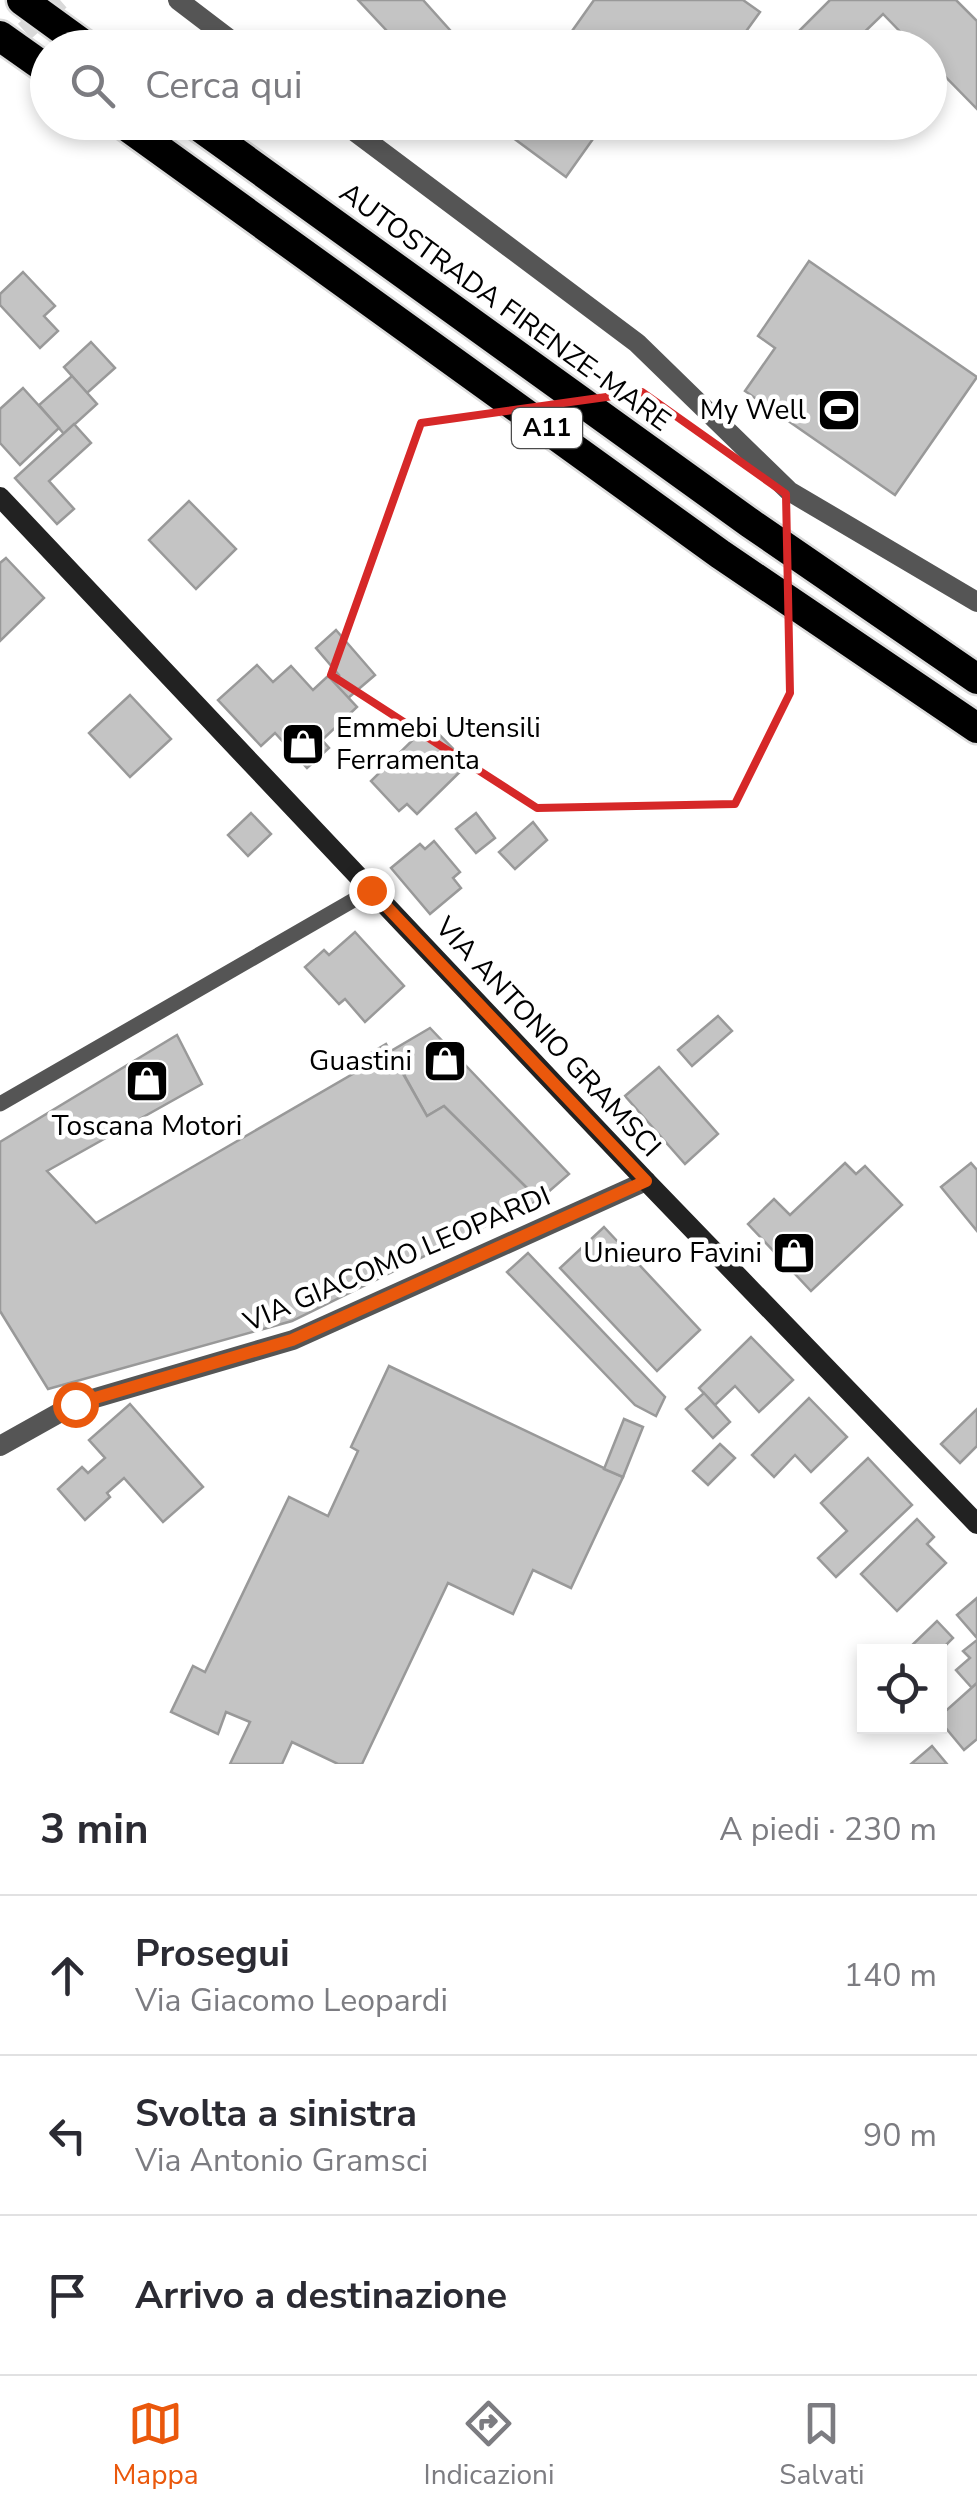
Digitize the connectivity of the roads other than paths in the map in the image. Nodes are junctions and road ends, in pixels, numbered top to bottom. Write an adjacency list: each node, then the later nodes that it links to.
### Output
1 (22, 0): 3 (highway)
2 (178, 0): 4 (street)
3 (63, 30)
4 (218, 30)
5 (0, 36): 6 (highway)
6 (30, 57)
7 (146, 140): 13 (highway, A11)
8 (218, 140): 12 (highway, AUTOSTRADA FIRENZE-MARE / A11)
9 (366, 140): 11 (street)
10 (0, 497): 14 (street, VIA ANTONIO GRAMSCI)
11 (977, 602)
12 (977, 679)
13 (977, 728)
14 (371, 890): 15 (lane); 16 (street, VIA ANTONIO GRAMSCI)
15 (0, 1104)
16 (646, 1181): 17 (street, VIA GIACOMO LEOPARDI); 18 (street, VIA ANTONIO GRAMSCI)
17 (0, 1446)
18 (977, 1524)

